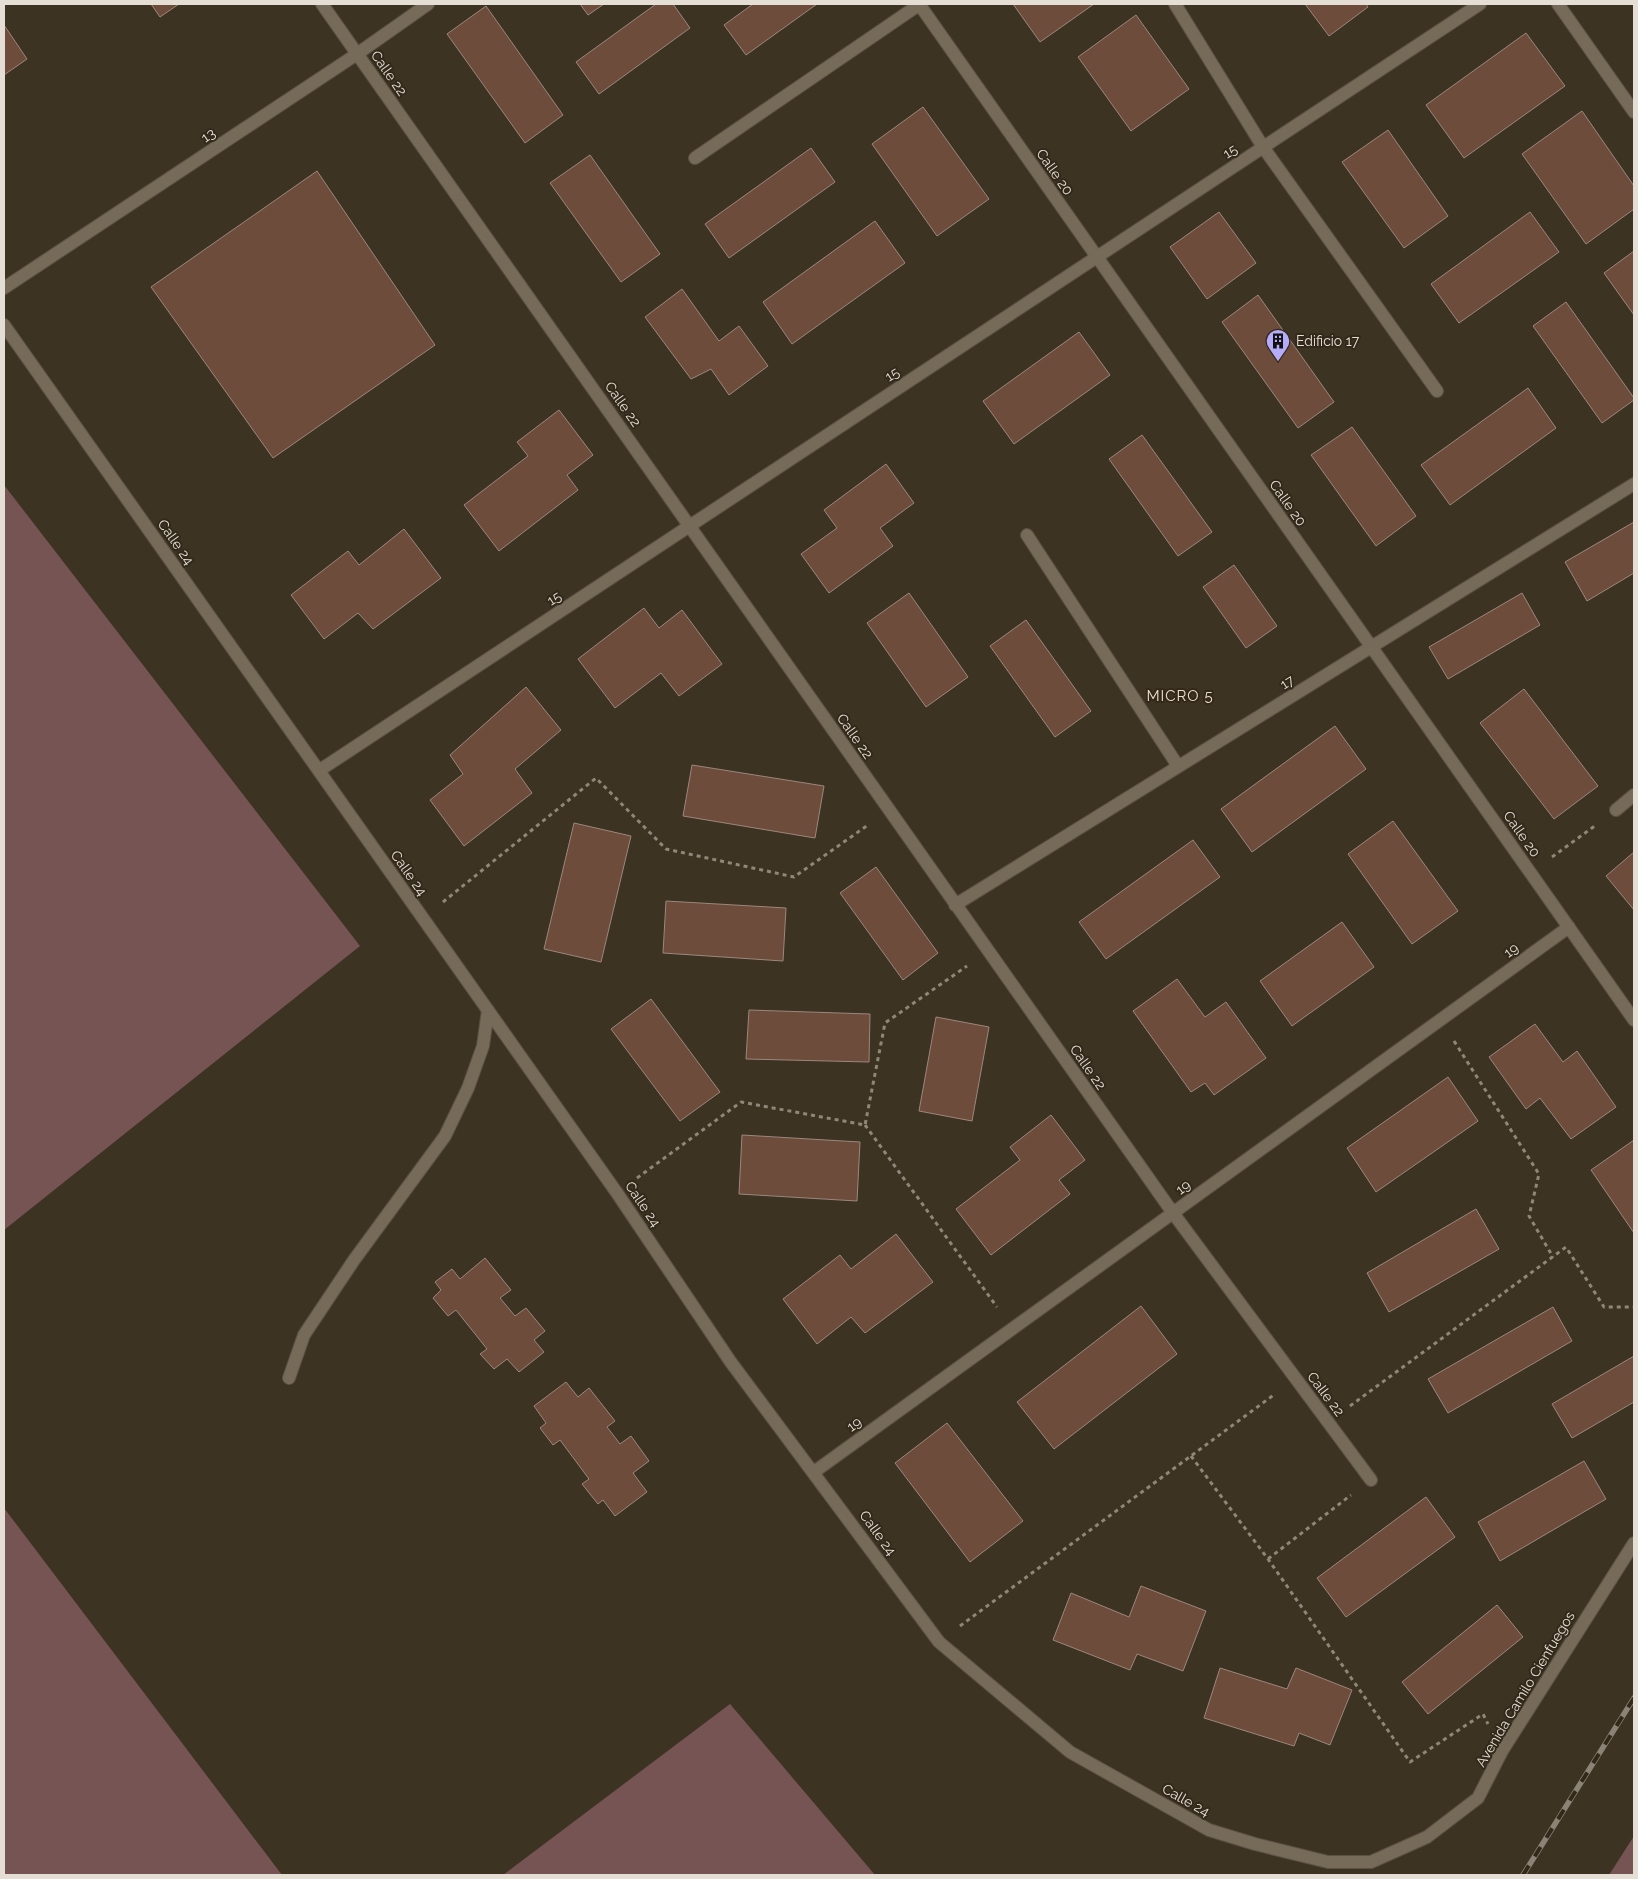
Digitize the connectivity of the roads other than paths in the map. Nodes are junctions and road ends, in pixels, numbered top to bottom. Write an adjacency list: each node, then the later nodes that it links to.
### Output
1 (322, 4): 7 (street, Calle 22)
2 (428, 4): 7 (street, 13)
3 (919, 4): 10 (street); 11 (street, Calle 20)
4 (1175, 4): 9 (street)
5 (1480, 4): 9 (street, 15)
6 (1558, 4): 8 (street)
7 (357, 54): 12 (street, 13); 16 (street, Calle 22)
8 (1634, 112)
9 (1264, 147): 11 (street, 15); 14 (street)
10 (695, 158)
11 (1097, 257): 16 (street, 15); 18 (street, Calle 20)
12 (4, 288)
13 (4, 325): 20 (street, Calle 24)
14 (1436, 391)
15 (1634, 484): 18 (street, 17)
16 (690, 526): 20 (street, 15); 23 (street, Calle 22)
17 (1028, 535): 19 (street)
18 (1371, 647): 19 (street, 17); 24 (street, Calle 20)
19 (1178, 766): 23 (street, 17)
20 (320, 770): 25 (street, Calle 24)
21 (1634, 795): 22 (street)
22 (1616, 810)
23 (955, 905): 27 (street, Calle 22)
24 (1569, 927): 26 (street, Calle 20); 27 (street, 19)
25 (488, 1010): 28 (street); 29 (street, Calle 24)
26 (1634, 1020)
27 (1173, 1213): 29 (street, 19); 30 (street, Calle 22)
28 (289, 1378)
29 (814, 1472): 32 (street, Calle 24)
30 (1371, 1480)
31 (1634, 1543): 32 (street, Avenida Camilo Cienfuegos)
32 (1427, 1837)

